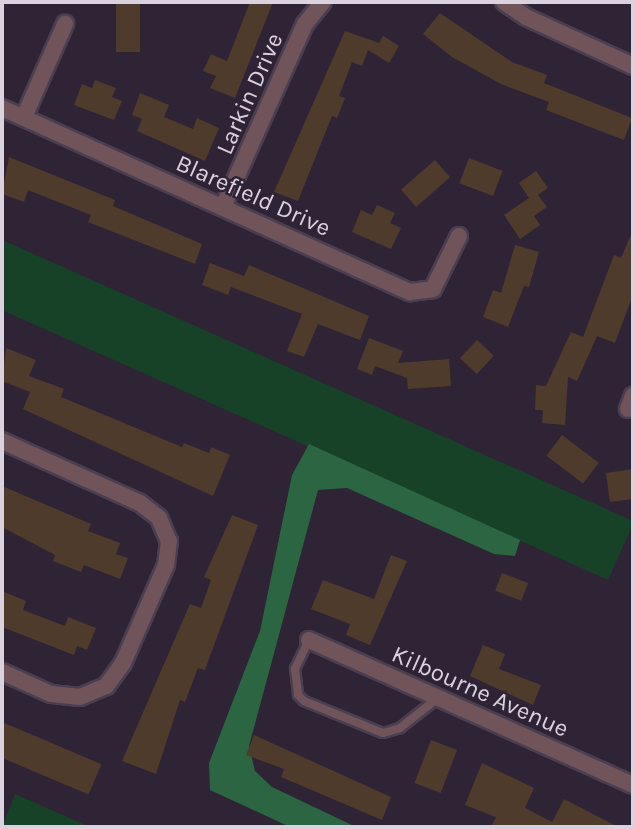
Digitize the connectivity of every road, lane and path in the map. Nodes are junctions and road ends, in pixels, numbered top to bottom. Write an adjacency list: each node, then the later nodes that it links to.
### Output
1 (323, 2): 9 (street, Larkin Drive)
2 (504, 2): 4 (street)
3 (536, 2): 4 (street)
4 (526, 17): 6 (street)
5 (65, 24): 8 (street)
6 (633, 66)
7 (2, 107): 8 (street, Blarefield Drive)
8 (24, 117): 9 (street, Blarefield Drive)
9 (223, 207): 10 (street, Blarefield Drive)
10 (459, 236)
11 (2, 441): 13 (street)
12 (309, 640): 14 (street, Kilbourne Avenue); 14 (lane)
13 (2, 672)
14 (438, 698): 15 (street, Kilbourne Avenue)
15 (633, 785)

